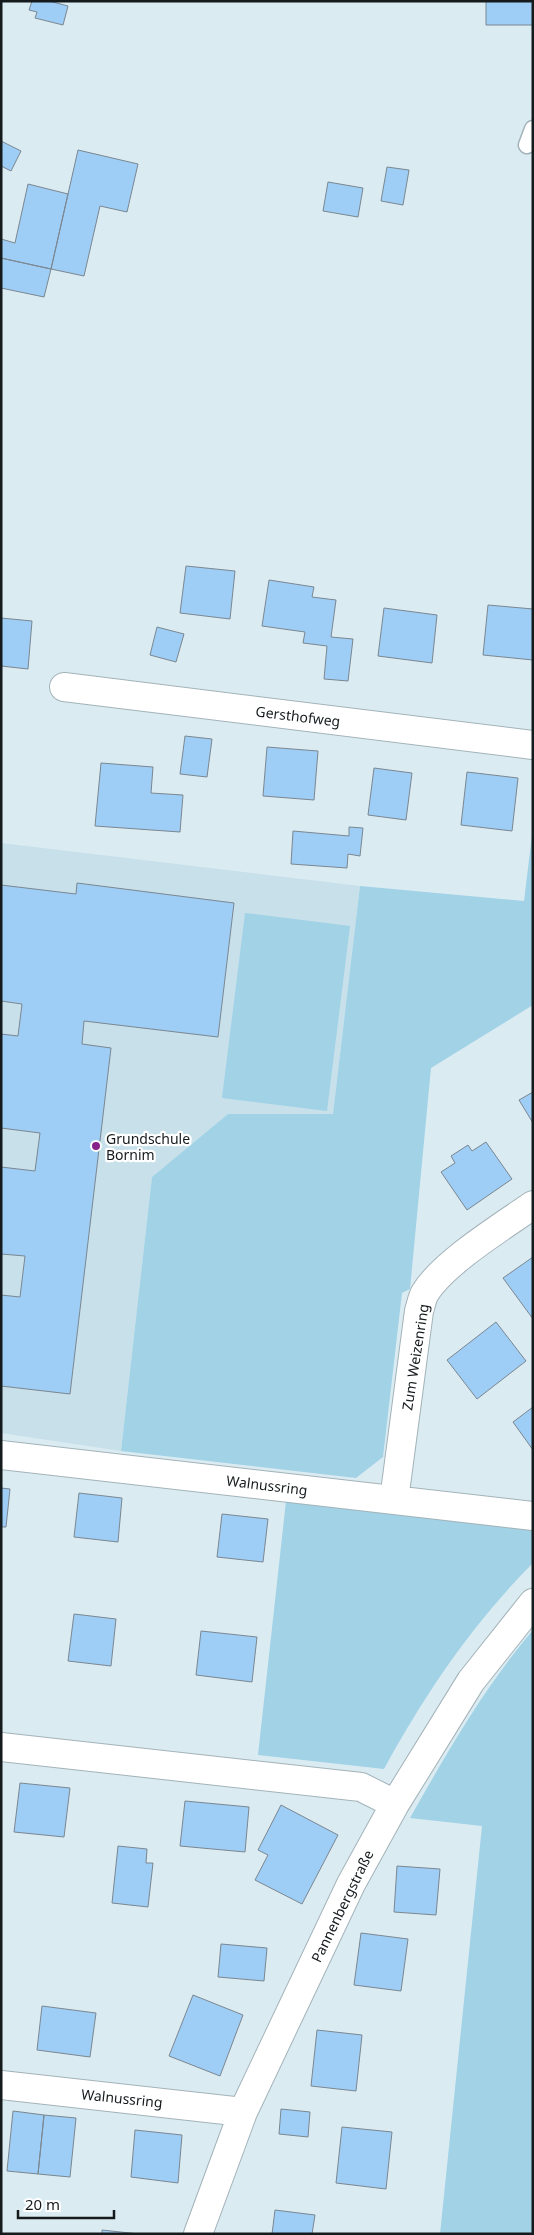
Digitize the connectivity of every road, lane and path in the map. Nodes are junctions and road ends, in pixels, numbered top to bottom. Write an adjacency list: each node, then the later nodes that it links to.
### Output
1 (533, 129): 2 (lane)
2 (526, 145)
3 (64, 687): 4 (street, Gersthofweg)
4 (533, 745)
5 (533, 1204): 7 (street, Zum Weizenring)
6 (1, 1455): 7 (street, Walnussring)
7 (394, 1500): 8 (street, Walnussring)
8 (533, 1516)
9 (533, 1603): 11 (street, Pannenbergstraße)
10 (1, 1747): 11 (street)
11 (394, 1804): 13 (street, Pannenbergstraße)
12 (1, 2085): 13 (street, Walnussring)
13 (243, 2112): 14 (street, Pannenbergstraße)
14 (198, 2234)

